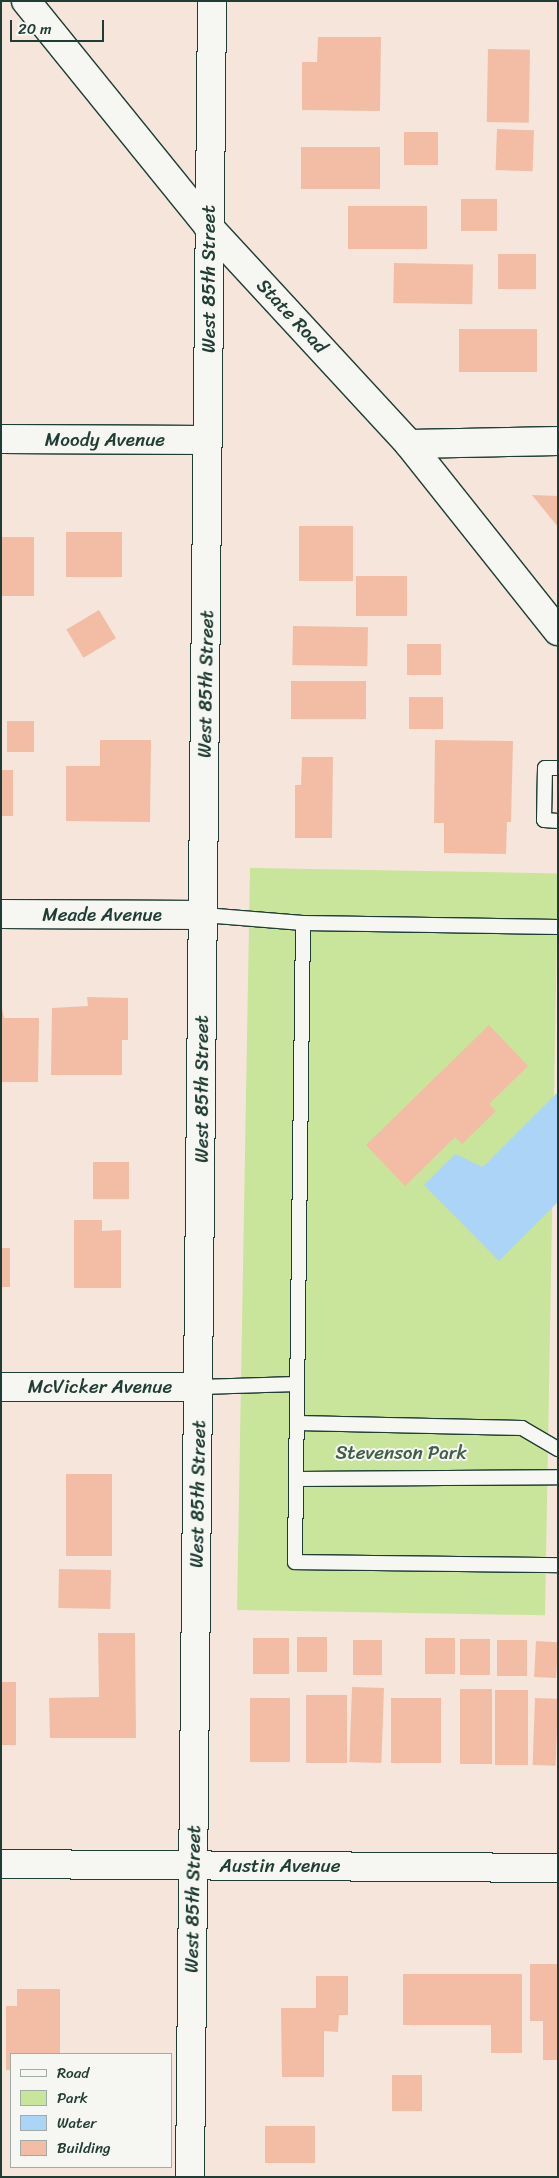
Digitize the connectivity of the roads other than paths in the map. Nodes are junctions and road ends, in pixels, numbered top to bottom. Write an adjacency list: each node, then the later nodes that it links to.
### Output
1 (26, 1): 3 (street, State Road)
2 (212, 1): 3 (street, West 85th Street)
3 (208, 226): 5 (street, West 85th Street); 7 (street, State Road)
4 (1, 439): 5 (street, Moody Avenue)
5 (208, 440): 12 (street, West 85th Street)
6 (558, 441): 7 (street)
7 (409, 444): 8 (street, State Road)
8 (558, 631)
9 (558, 768): 10 (lane)
10 (558, 821)
11 (1, 914): 12 (street, Meade Avenue)
12 (204, 915): 13 (lane); 17 (street, West 85th Street)
13 (302, 923): 14 (lane); 15 (lane)
14 (558, 927)
15 (297, 1384): 17 (lane); 18 (lane)
16 (1, 1387): 17 (street, McVicker Avenue)
17 (200, 1387): 24 (street, West 85th Street)
18 (297, 1423): 19 (lane); 21 (lane)
19 (558, 1449)
20 (558, 1477): 21 (lane)
21 (296, 1479): 22 (lane)
22 (558, 1565)
23 (1, 1864): 24 (street, Austin Avenue)
24 (193, 1865): 25 (street, Austin Avenue); 26 (street, West 85th Street)
25 (558, 1868)
26 (190, 2177)

